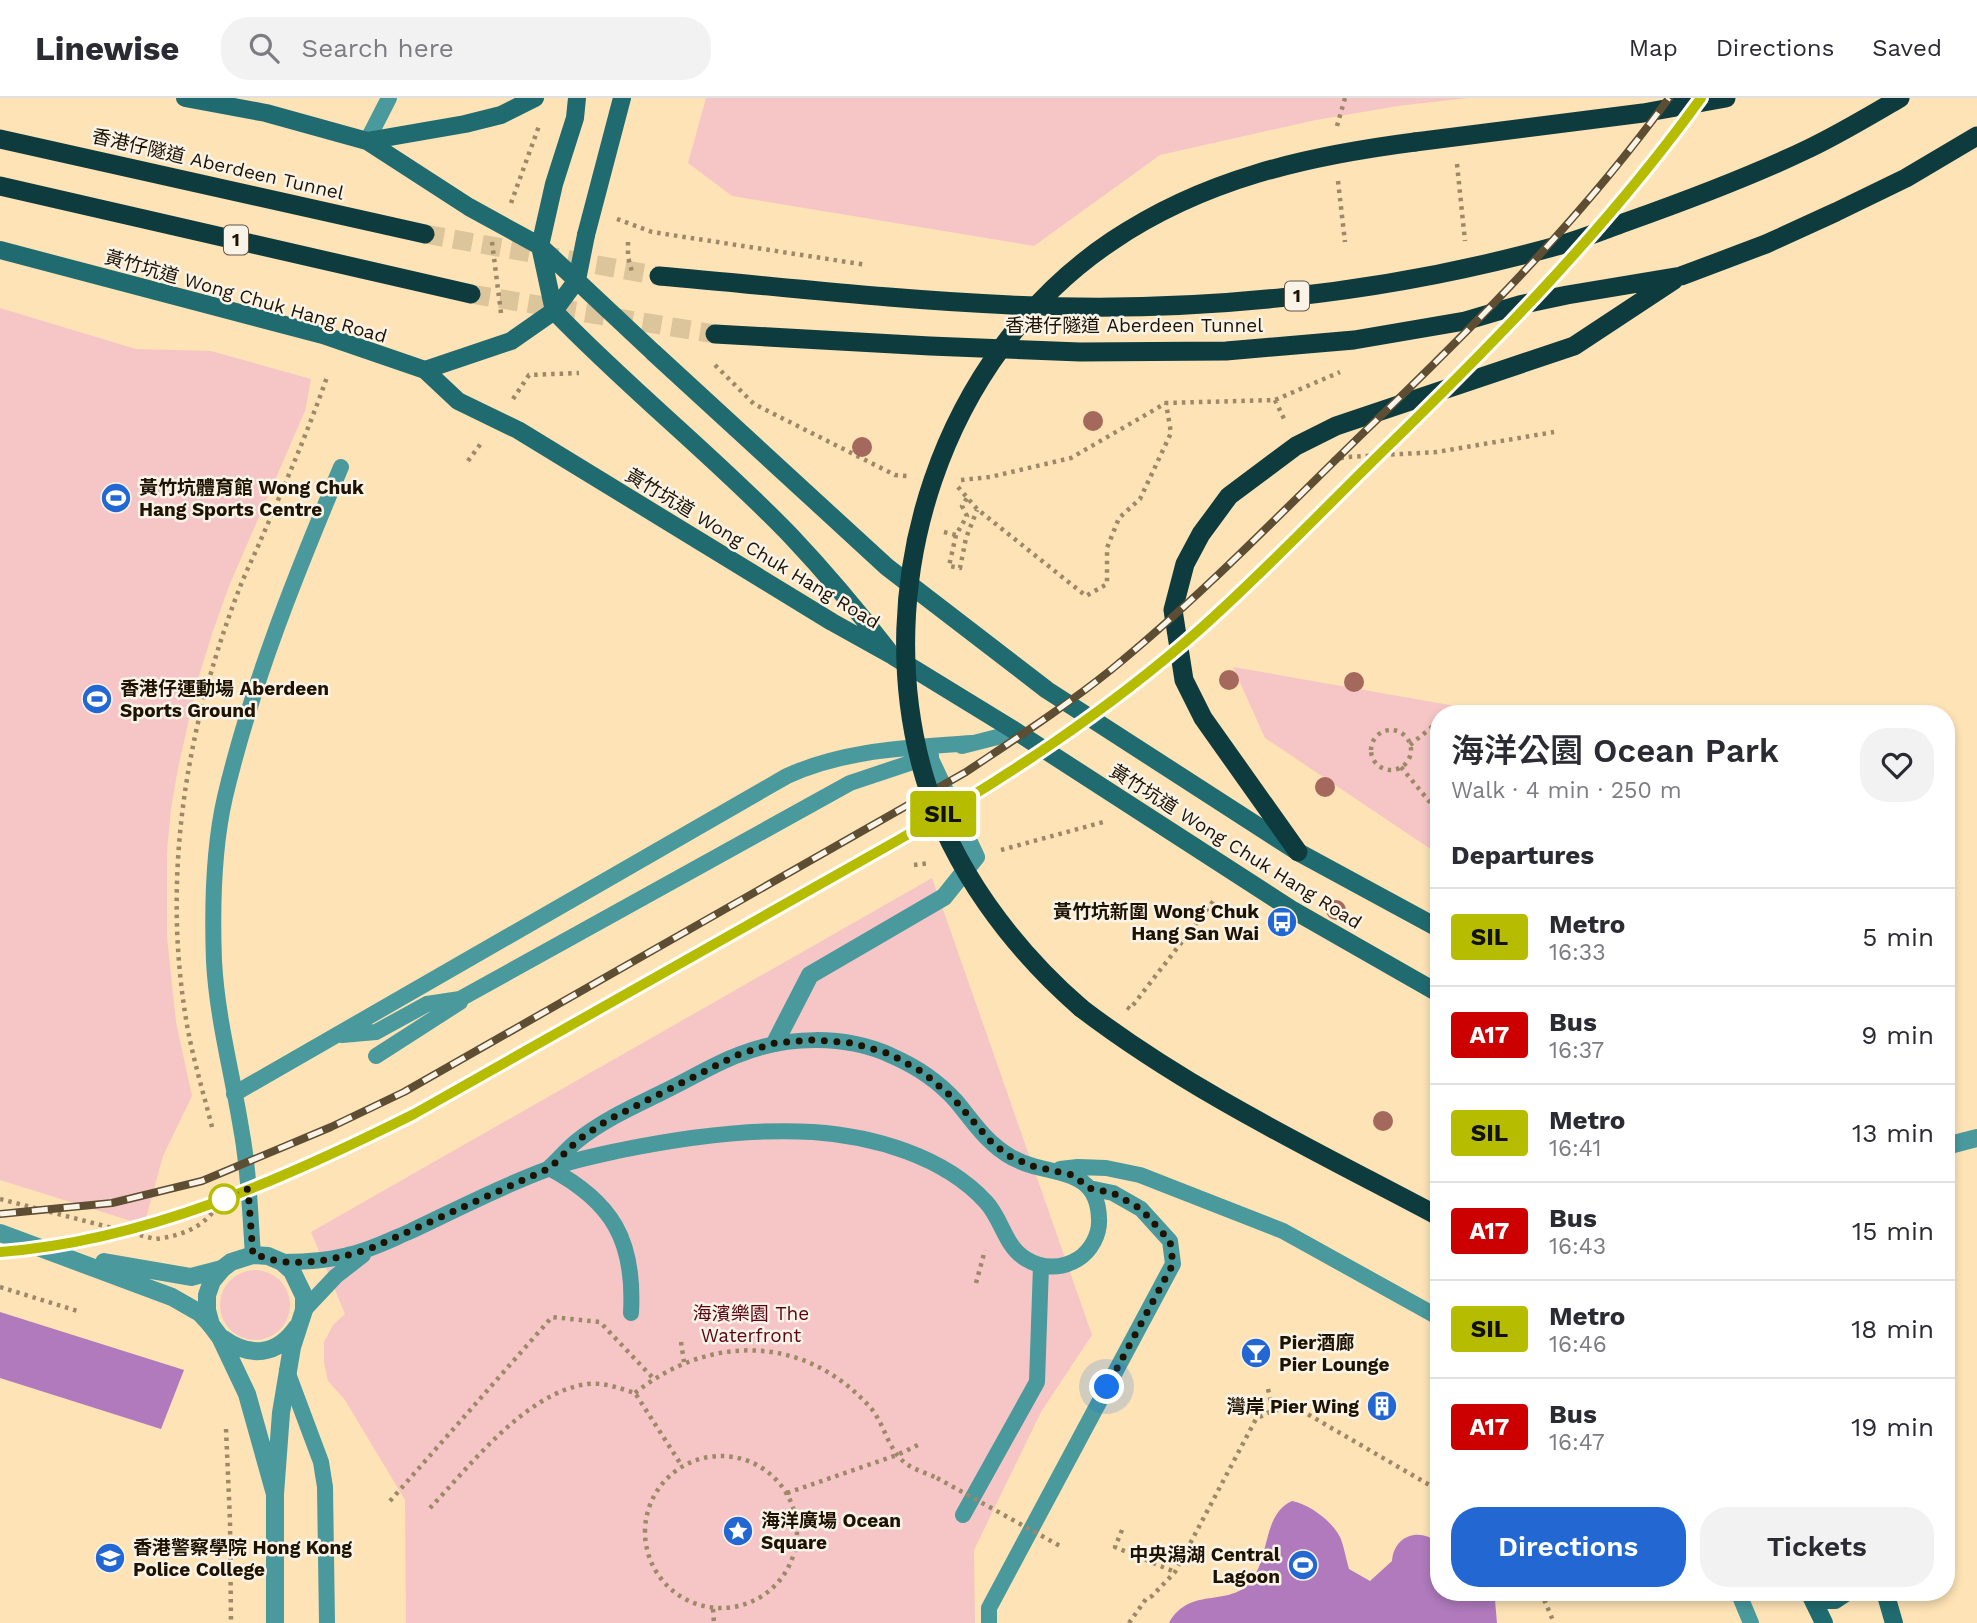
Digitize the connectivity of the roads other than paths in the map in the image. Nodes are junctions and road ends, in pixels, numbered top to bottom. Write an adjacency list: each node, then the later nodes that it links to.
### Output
1 (185, 98): 10 (main road, 黃竹坑道 Wong Chuk Hang Road)
2 (389, 98): 10 (lane)
3 (535, 98): 10 (main road)
4 (577, 98): 13 (main road)
5 (622, 98): 17 (main road, bridge)
6 (1726, 98): 40 (highway, bridge)
7 (1900, 98): 15 (highway, 香港仔隧道 Aberdeen Tunnel / 1)
8 (1977, 136): 16 (highway, 香港仔隧道 Aberdeen Tunnel)
9 (0, 139): 12 (highway, 香港仔隧道 Aberdeen Tunnel)
10 (367, 141): 13 (main road, 黃竹坑道 Wong Chuk Hang Road)
11 (0, 186): 18 (highway, 1)
12 (425, 234)
13 (540, 246): 17 (main road, 黃竹坑道 Wong Chuk Hang Road, bridge); 19 (main road, bridge)
14 (0, 250): 21 (main road, 黃竹坑道 Wong Chuk Hang Road)
15 (659, 276)
16 (1681, 276): 20 (highway, 香港仔隧道 Aberdeen Tunnel); 27 (highway)
17 (578, 281): 19 (main road, bridge); 27 (main road, 黃竹坑道 Wong Chuk Hang Road, bridge)
18 (471, 293)
19 (554, 311): 21 (main road); 23 (main road)
20 (715, 334)
21 (425, 370): 23 (main road, 黃竹坑道 Wong Chuk Hang Road)
22 (341, 467): 34 (lane)
23 (893, 656): 24 (main road, 黃竹坑道 Wong Chuk Hang Road)
24 (1017, 732): 25 (lane); 30 (main road, 黃竹坑道 Wong Chuk Hang Road)
25 (972, 743): 26 (lane); 31 (lane)
26 (929, 757): 29 (lane); 32 (street)
27 (1298, 852): 28 (main road, 黃竹坑道 Wong Chuk Hang Road)
28 (1430, 924)
29 (498, 978): 31 (lane); 33 (lane)
30 (1430, 988)
31 (336, 1035): 34 (lane)
32 (775, 1043): 37 (lane); 38 (lane)
33 (376, 1056)
34 (234, 1094): 44 (lane)
35 (1977, 1139): 36 (street)
36 (1955, 1144)
37 (550, 1168): 42 (lane); 46 (lane); 48 (lane)
38 (1054, 1170): 39 (lane); 49 (lane)
39 (1089, 1188): 46 (lane); 60 (lane)
40 (1430, 1212)
41 (0, 1233): 43 (street)
42 (374, 1247): 45 (lane); 50 (lane)
43 (59, 1254): 47 (street); 51 (street)
44 (253, 1255): 45 (street); 47 (street)
45 (282, 1262): 50 (street)
46 (1041, 1266): 54 (lane)
47 (222, 1269): 51 (street)
48 (631, 1313)
49 (1430, 1313)
50 (302, 1317): 51 (street); 52 (street)
51 (216, 1331): 53 (street)
52 (287, 1371): 53 (street); 59 (lane)
53 (275, 1494): 58 (street)
54 (964, 1515)
55 (1742, 1601): 61 (lane)
56 (1813, 1601): 62 (main road)
57 (1888, 1601): 63 (main road)
58 (275, 1623)
59 (327, 1623)
60 (989, 1623)
61 (1751, 1623)
62 (1824, 1623)
63 (1894, 1623)

